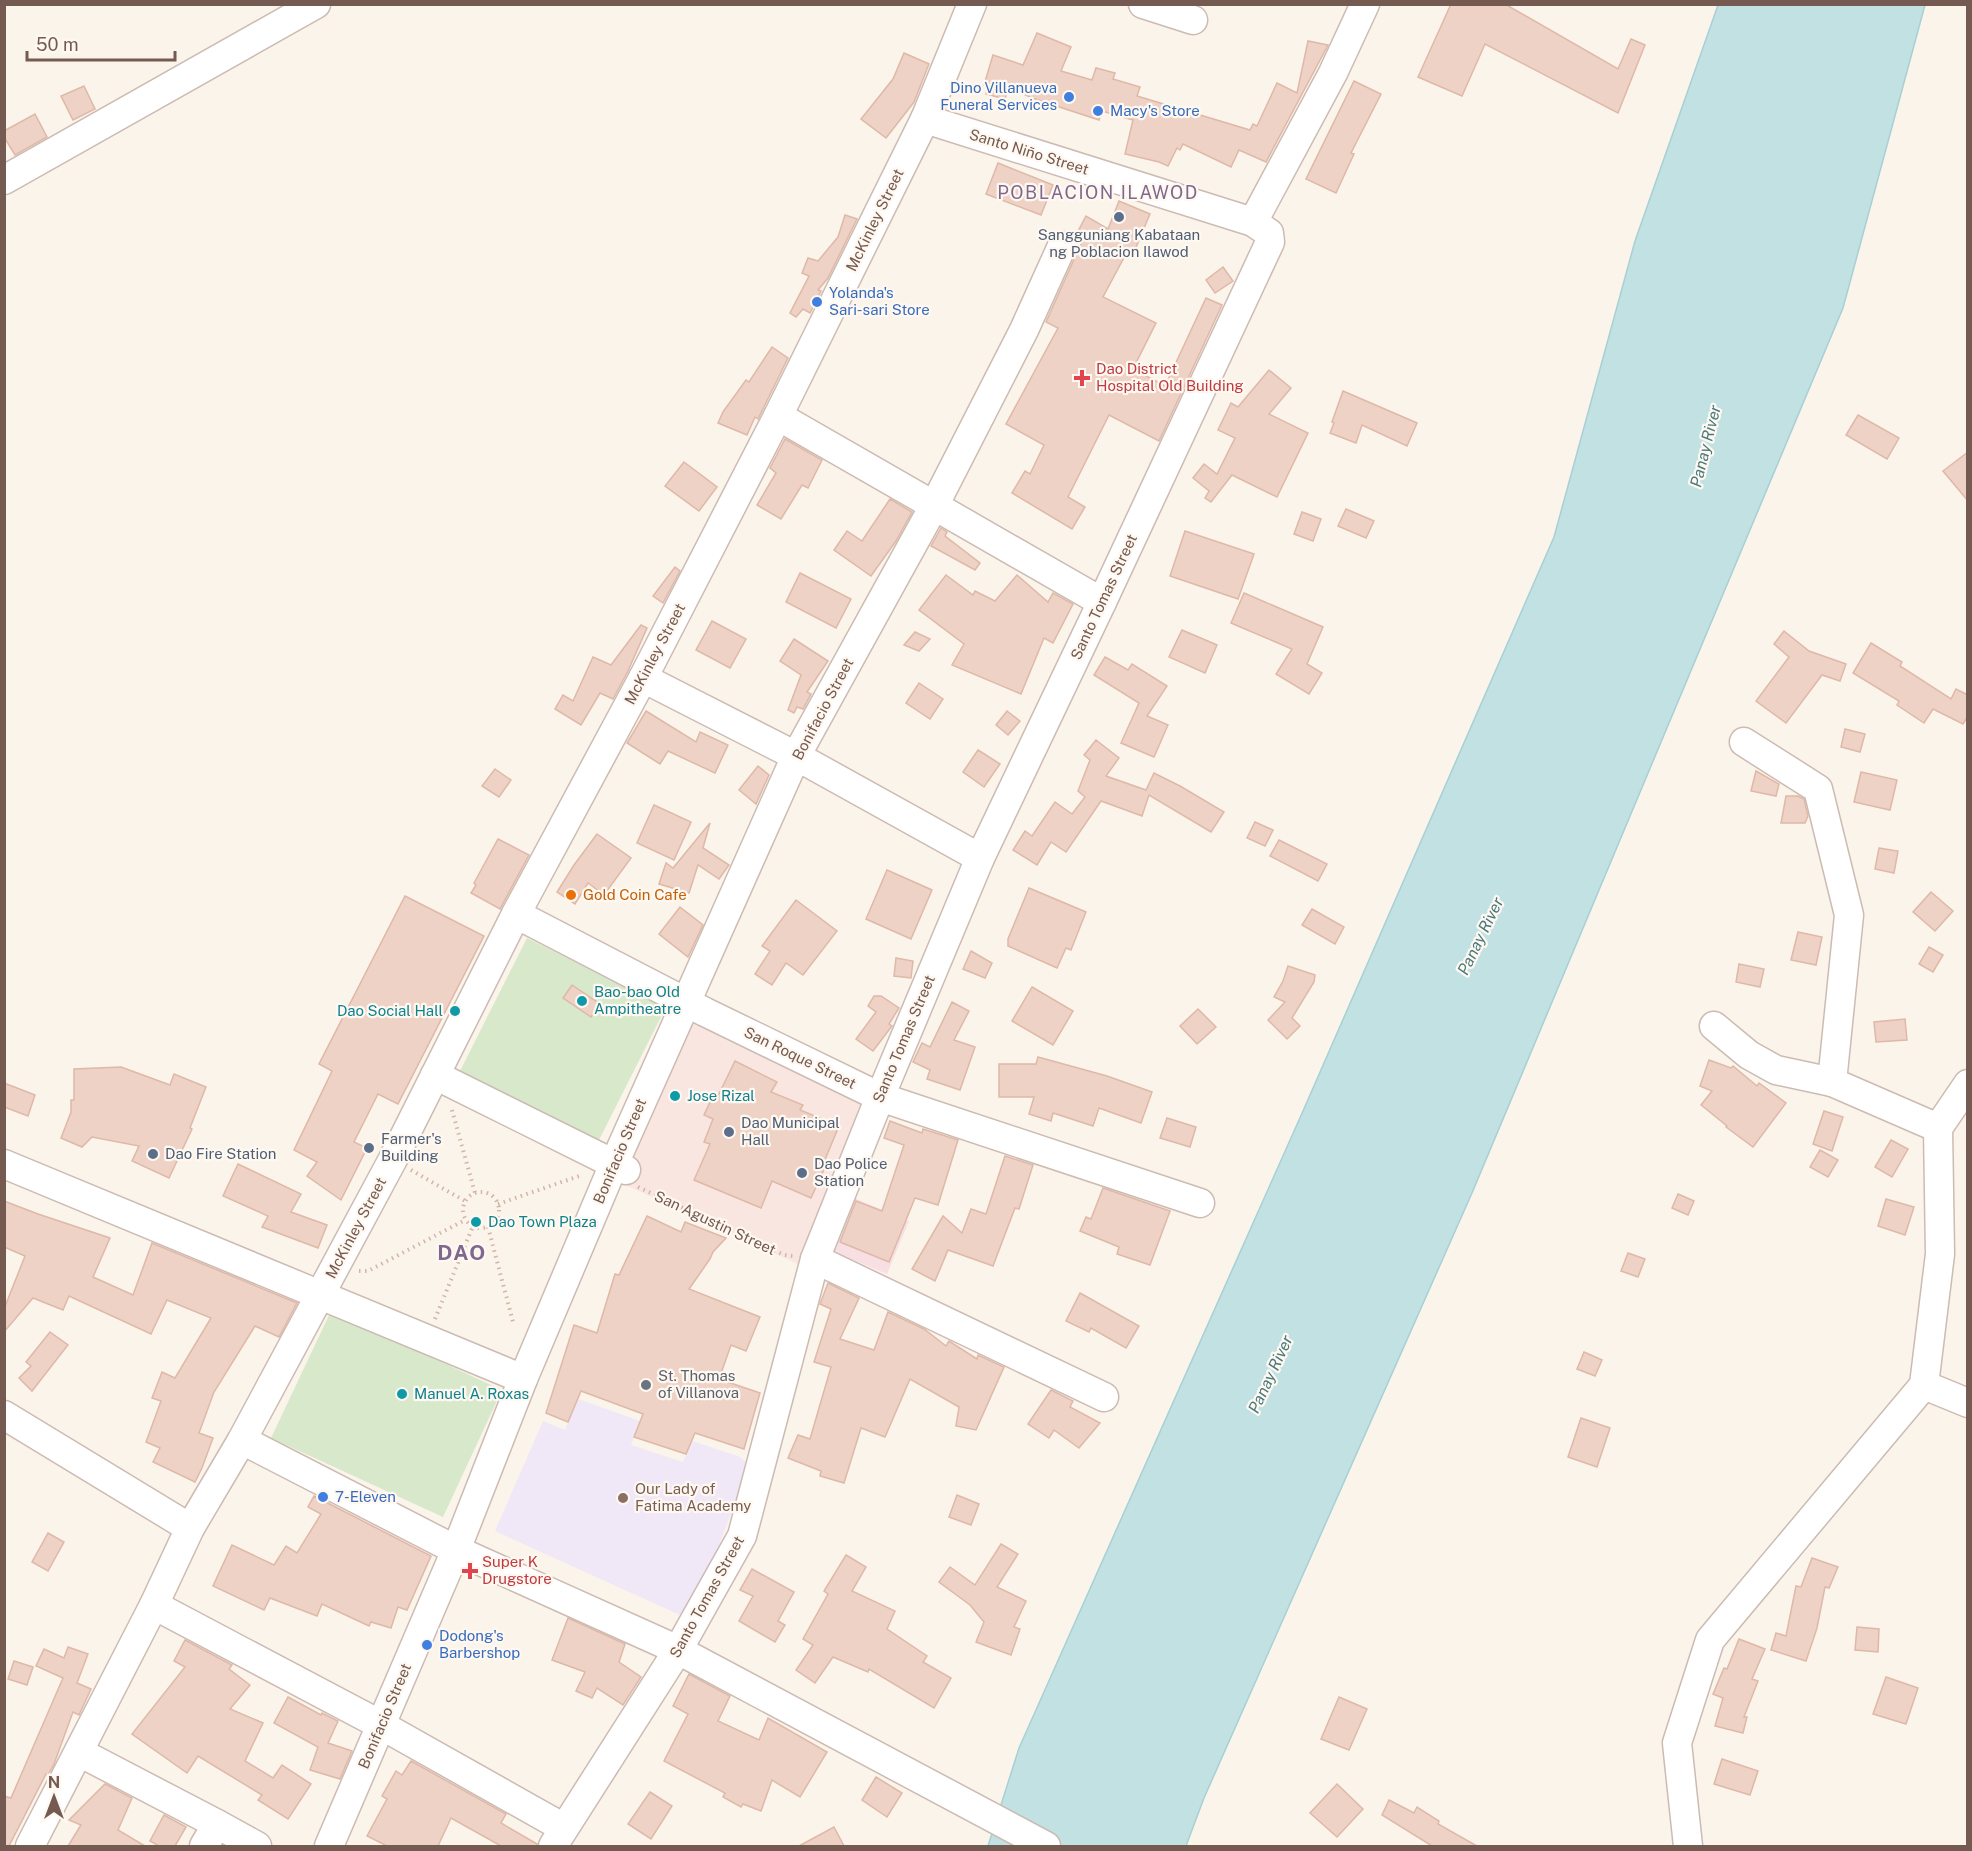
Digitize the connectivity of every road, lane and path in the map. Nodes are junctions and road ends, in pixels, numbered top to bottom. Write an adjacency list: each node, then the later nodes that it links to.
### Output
1 (316, 4): 7 (street)
2 (972, 4): 6 (street, McKinley Street)
3 (1143, 4): 5 (street)
4 (1365, 4): 8 (street, Santo Tomas Street)
5 (1193, 20)
6 (925, 119): 8 (street, Santo Niño Street); 10 (street, McKinley Street)
7 (4, 180)
8 (1261, 227): 12 (street, Santo Tomas Street)
9 (1062, 246): 11 (street, Bonifacio Street)
10 (778, 416): 11 (street); 13 (street, McKinley Street)
11 (934, 506): 12 (street); 15 (street, Bonifacio Street)
12 (1102, 602): 16 (street, Santo Tomas Street)
13 (643, 678): 15 (street); 17 (street, McKinley Street)
14 (1744, 742): 21 (street)
15 (796, 756): 16 (street); 18 (street, Bonifacio Street)
16 (980, 858): 23 (street, Santo Tomas Street)
17 (516, 914): 18 (street, San Roque Street); 20 (street, McKinley Street)
18 (686, 1001): 23 (street, San Roque Street); 27 (street, Bonifacio Street)
19 (1714, 1026): 21 (street)
20 (439, 1077): 25 (street, McKinley Street); 27 (street); 28 (path)
21 (1832, 1082): 24 (street)
22 (1968, 1084): 24 (street)
23 (880, 1097): 30 (street, San Roque Street); 35 (street, Santo Tomas Street)
24 (1938, 1128): 40 (street)
25 (393, 1159): 29 (path); 36 (street, McKinley Street)
26 (4, 1164): 36 (street)
27 (620, 1167): 31 (path); 35 (path, San Agustin Street); 39 (street, Bonifacio Street)
28 (475, 1193): 29 (path); 31 (path)
29 (465, 1201): 32 (path)
30 (1200, 1203)
31 (498, 1204): 34 (path)
32 (465, 1220): 33 (path); 36 (path)
33 (473, 1226): 34 (path); 38 (path)
34 (488, 1227): 37 (path)
35 (815, 1259): 41 (street); 48 (street, Santo Tomas Street)
36 (327, 1283): 38 (street); 44 (street, McKinley Street)
37 (513, 1322)
38 (427, 1339): 39 (street)
39 (523, 1379): 46 (street, Bonifacio Street)
40 (1924, 1385): 42 (street); 57 (street)
41 (1104, 1397)
42 (1968, 1403)
43 (4, 1415): 45 (street)
44 (242, 1440): 45 (street, McKinley Street); 46 (street)
45 (190, 1528): 47 (street, McKinley Street)
46 (456, 1550): 48 (street); 49 (street, Bonifacio Street)
47 (154, 1605): 49 (street); 50 (street, McKinley Street)
48 (678, 1650): 52 (street, Santo Tomas Street); 56 (street)
49 (381, 1725): 52 (street); 55 (street, Bonifacio Street)
50 (79, 1752): 51 (street); 53 (street, McKinley Street)
51 (211, 1835): 54 (street)
52 (559, 1837)
53 (30, 1846)
54 (257, 1846)
55 (329, 1846)
56 (1046, 1846)
57 (1688, 1846)

